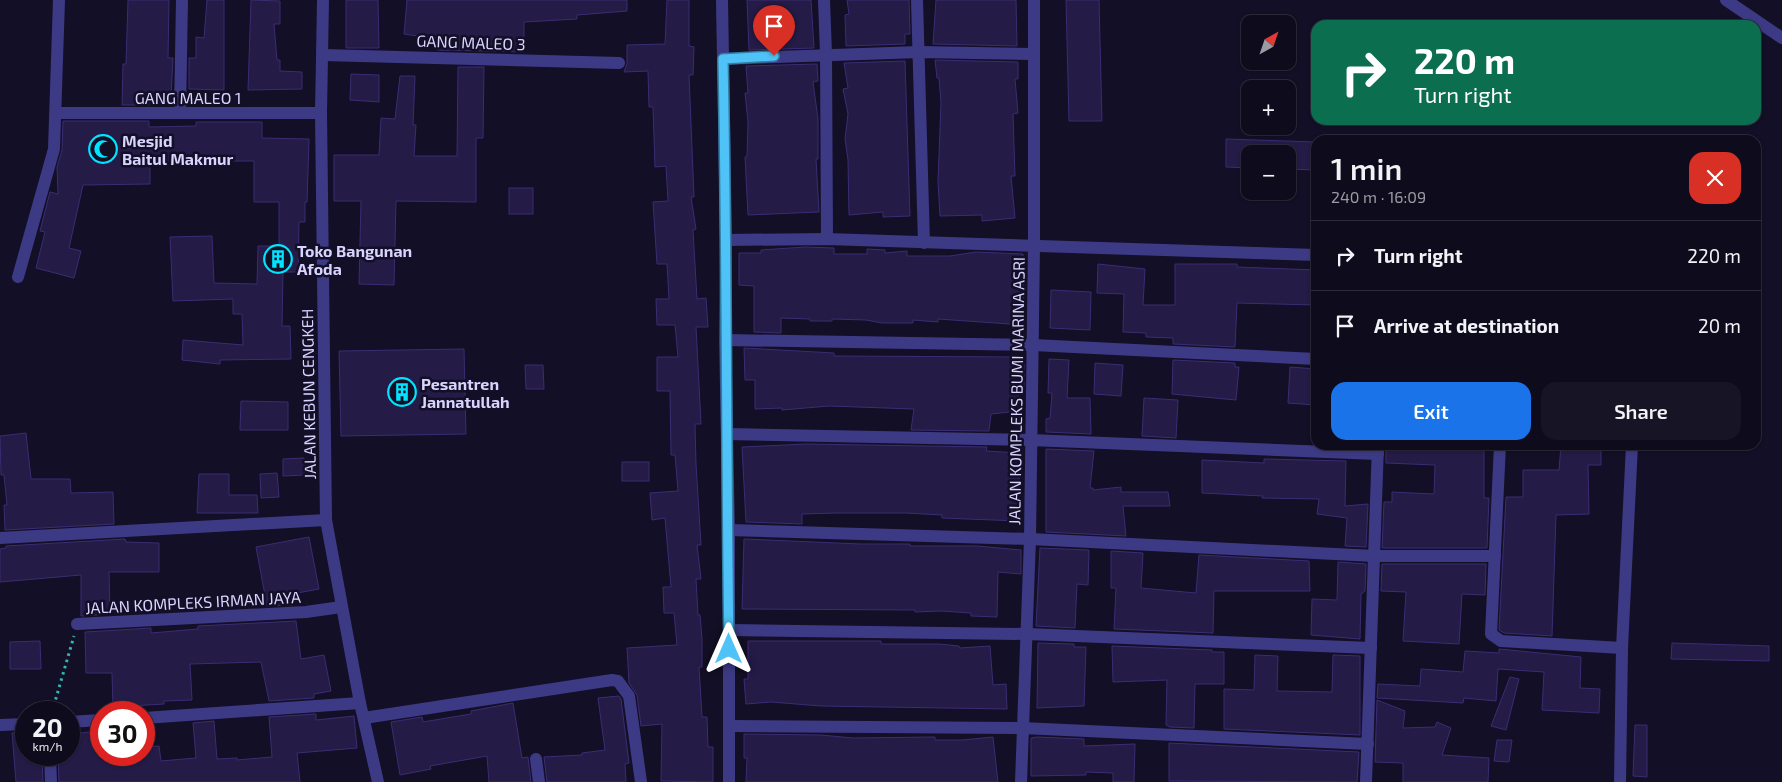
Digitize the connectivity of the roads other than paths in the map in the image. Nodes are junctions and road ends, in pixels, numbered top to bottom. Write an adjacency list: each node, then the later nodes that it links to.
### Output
1 (60, 0): 20 (street)
2 (182, 0): 18 (street)
3 (323, 0): 15 (street, JALAN KEBUN CENGKEH)
4 (722, 0): 16 (street)
5 (824, 0): 13 (street)
6 (917, 0): 12 (street)
7 (1034, 0): 14 (street, JALAN KOMPLEKS BUMI MARINA ASRI)
8 (1726, 0): 9 (street)
9 (1755, 20)
10 (1761, 24): 11 (street)
11 (1782, 38)
12 (919, 52): 13 (street); 14 (street); 23 (street)
13 (826, 54): 16 (street); 22 (street)
14 (1034, 54): 24 (street, JALAN KOMPLEKS BUMI MARINA ASRI)
15 (323, 55): 17 (street, GANG MALEO 3); 19 (street, JALAN KEBUN CENGKEH)
16 (723, 59): 21 (street)
17 (619, 63)
18 (180, 113): 19 (street, GANG MALEO 1); 20 (street, GANG MALEO 1)
19 (321, 113): 36 (street, JALAN KEBUN CENGKEH)
20 (56, 114): 26 (street)
21 (726, 240): 22 (street); 27 (street)
22 (827, 240): 23 (street)
23 (924, 243): 24 (street)
24 (1034, 246): 25 (street); 28 (street, JALAN KOMPLEKS BUMI MARINA ASRI)
25 (1311, 254)
26 (18, 277)
27 (725, 340): 28 (street); 30 (street)
28 (1033, 345): 29 (street); 31 (street, JALAN KOMPLEKS BUMI MARINA ASRI)
29 (1311, 359)
30 (727, 434): 31 (street); 37 (street)
31 (1030, 440): 32 (street); 39 (street, JALAN KOMPLEKS BUMI MARINA ASRI)
32 (1311, 448)
33 (1378, 450): 40 (street)
34 (1500, 450): 41 (street)
35 (1632, 450): 47 (street)
36 (326, 520): 38 (street); 42 (street, JALAN KEBUN CENGKEH)
37 (729, 530): 39 (street); 44 (street)
38 (0, 538)
39 (1030, 539): 40 (street); 45 (street, JALAN KOMPLEKS BUMI MARINA ASRI)
40 (1375, 556): 41 (street); 46 (street)
41 (1494, 556): 47 (street)
42 (341, 607): 43 (street, JALAN KOMPLEKS IRMAN JAYA); 48 (street, JALAN KEBUN CENGKEH)
43 (77, 624)
44 (729, 630): 45 (street); 53 (street)
45 (1027, 634): 46 (street); 54 (street, JALAN KOMPLEKS BUMI MARINA ASRI)
46 (1371, 648): 55 (street)
47 (1622, 648): 65 (street)
48 (360, 703): 49 (street); 50 (street, JALAN KEBUN CENGKEH)
49 (155, 717)
50 (364, 718): 59 (street, JALAN KEBUN CENGKEH); 61 (street)
51 (15, 725): 52 (street)
52 (0, 726)
53 (730, 726): 54 (street); 62 (street)
54 (1022, 728): 55 (street); 63 (street, JALAN KOMPLEKS BUMI MARINA ASRI)
55 (1368, 744): 64 (street)
56 (536, 758): 60 (street)
57 (50, 766): 58 (street)
58 (51, 782)
59 (378, 782)
60 (539, 782)
61 (641, 782)
62 (729, 782)
63 (1021, 782)
64 (1366, 782)
65 (1620, 782)

